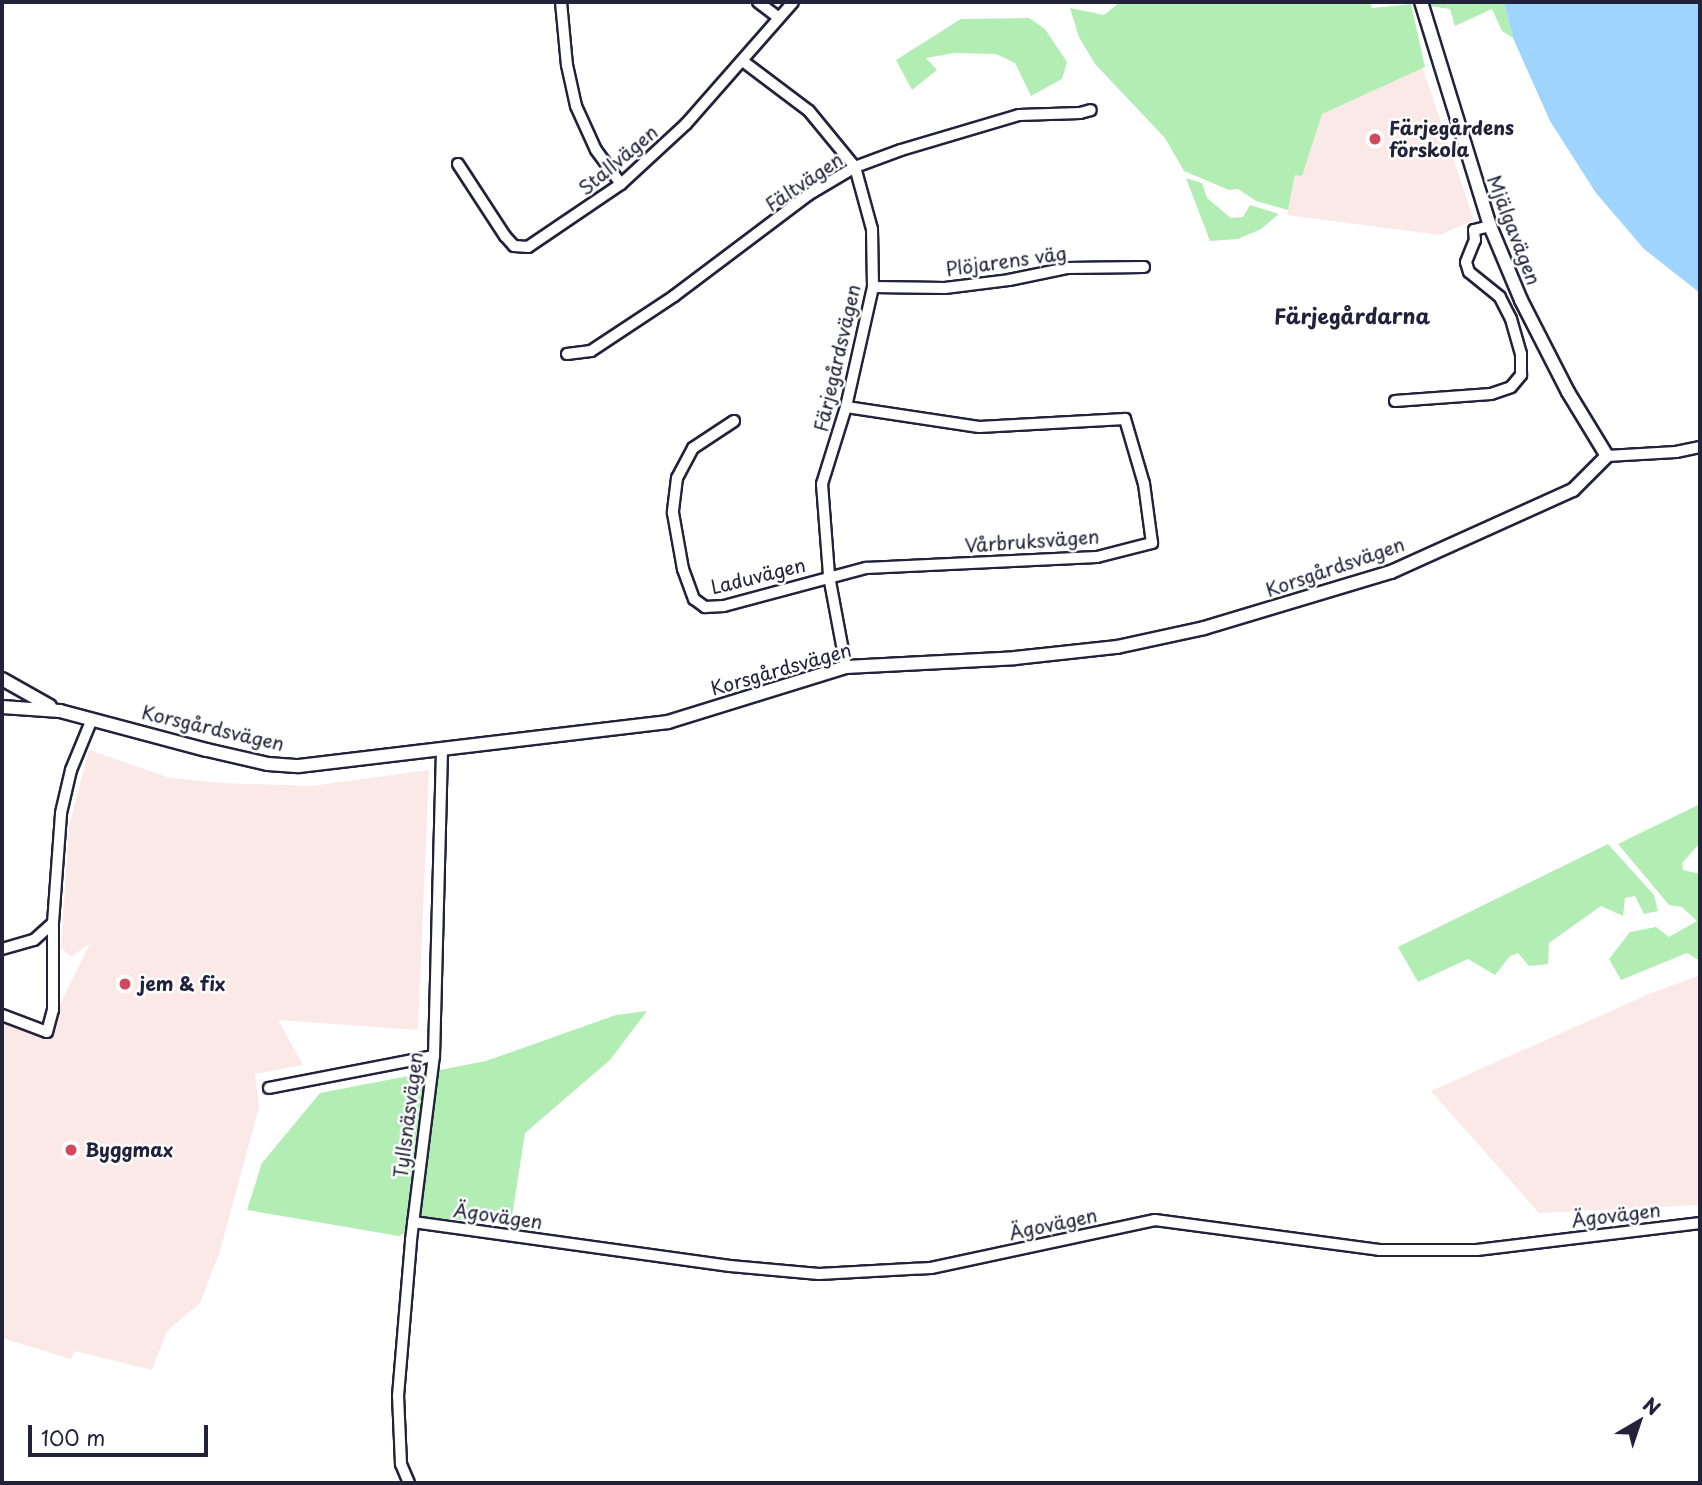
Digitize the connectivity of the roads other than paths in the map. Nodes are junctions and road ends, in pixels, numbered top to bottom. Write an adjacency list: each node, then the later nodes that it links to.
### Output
1 (561, 2): 10 (street)
2 (758, 2): 5 (street)
3 (793, 2): 5 (street, Stallvägen)
4 (1421, 2): 11 (street, Mjälgavägen)
5 (779, 18): 6 (street, Stallvägen)
6 (744, 62): 9 (street, Färjegårdsvägen); 10 (street, Stallvägen)
7 (1091, 110): 9 (street, Fältvägen)
8 (458, 164): 10 (street, Stallvägen)
9 (855, 167): 13 (street, Färjegårdsvägen); 14 (street, Fältvägen)
10 (621, 184)
11 (1490, 226): 15 (street); 19 (street, Mjälgavägen)
12 (1144, 267): 13 (street, Plöjarens väg)
13 (873, 287): 16 (street, Färjegårdsvägen)
14 (567, 354)
15 (1395, 401)
16 (846, 407): 20 (street, Färjegårdsvägen); 20 (street, Vårbruksvägen)
17 (734, 421): 20 (street, Laduvägen)
18 (1699, 446): 19 (street)
19 (1607, 456): 21 (street, Korsgårdsvägen)
20 (829, 576): 21 (street, Färjegårdsvägen)
21 (846, 667): 26 (street, Korsgårdsvägen)
22 (2, 679): 24 (street, Korsgårdsvägen)
23 (2, 707): 24 (street, Korsgårdsvägen)
24 (60, 711): 25 (street, Korsgårdsvägen)
25 (92, 719): 26 (street, Korsgårdsvägen); 27 (street)
26 (442, 749): 30 (street, Tyllsnäsvägen)
27 (53, 923): 28 (street); 29 (street)
28 (2, 949)
29 (2, 1015)
30 (433, 1056): 31 (street); 32 (street, Tyllsnäsvägen)
31 (269, 1088)
32 (413, 1222): 33 (street, Ägovägen); 34 (street, Tyllsnäsvägen)
33 (1700, 1223)
34 (409, 1483)

